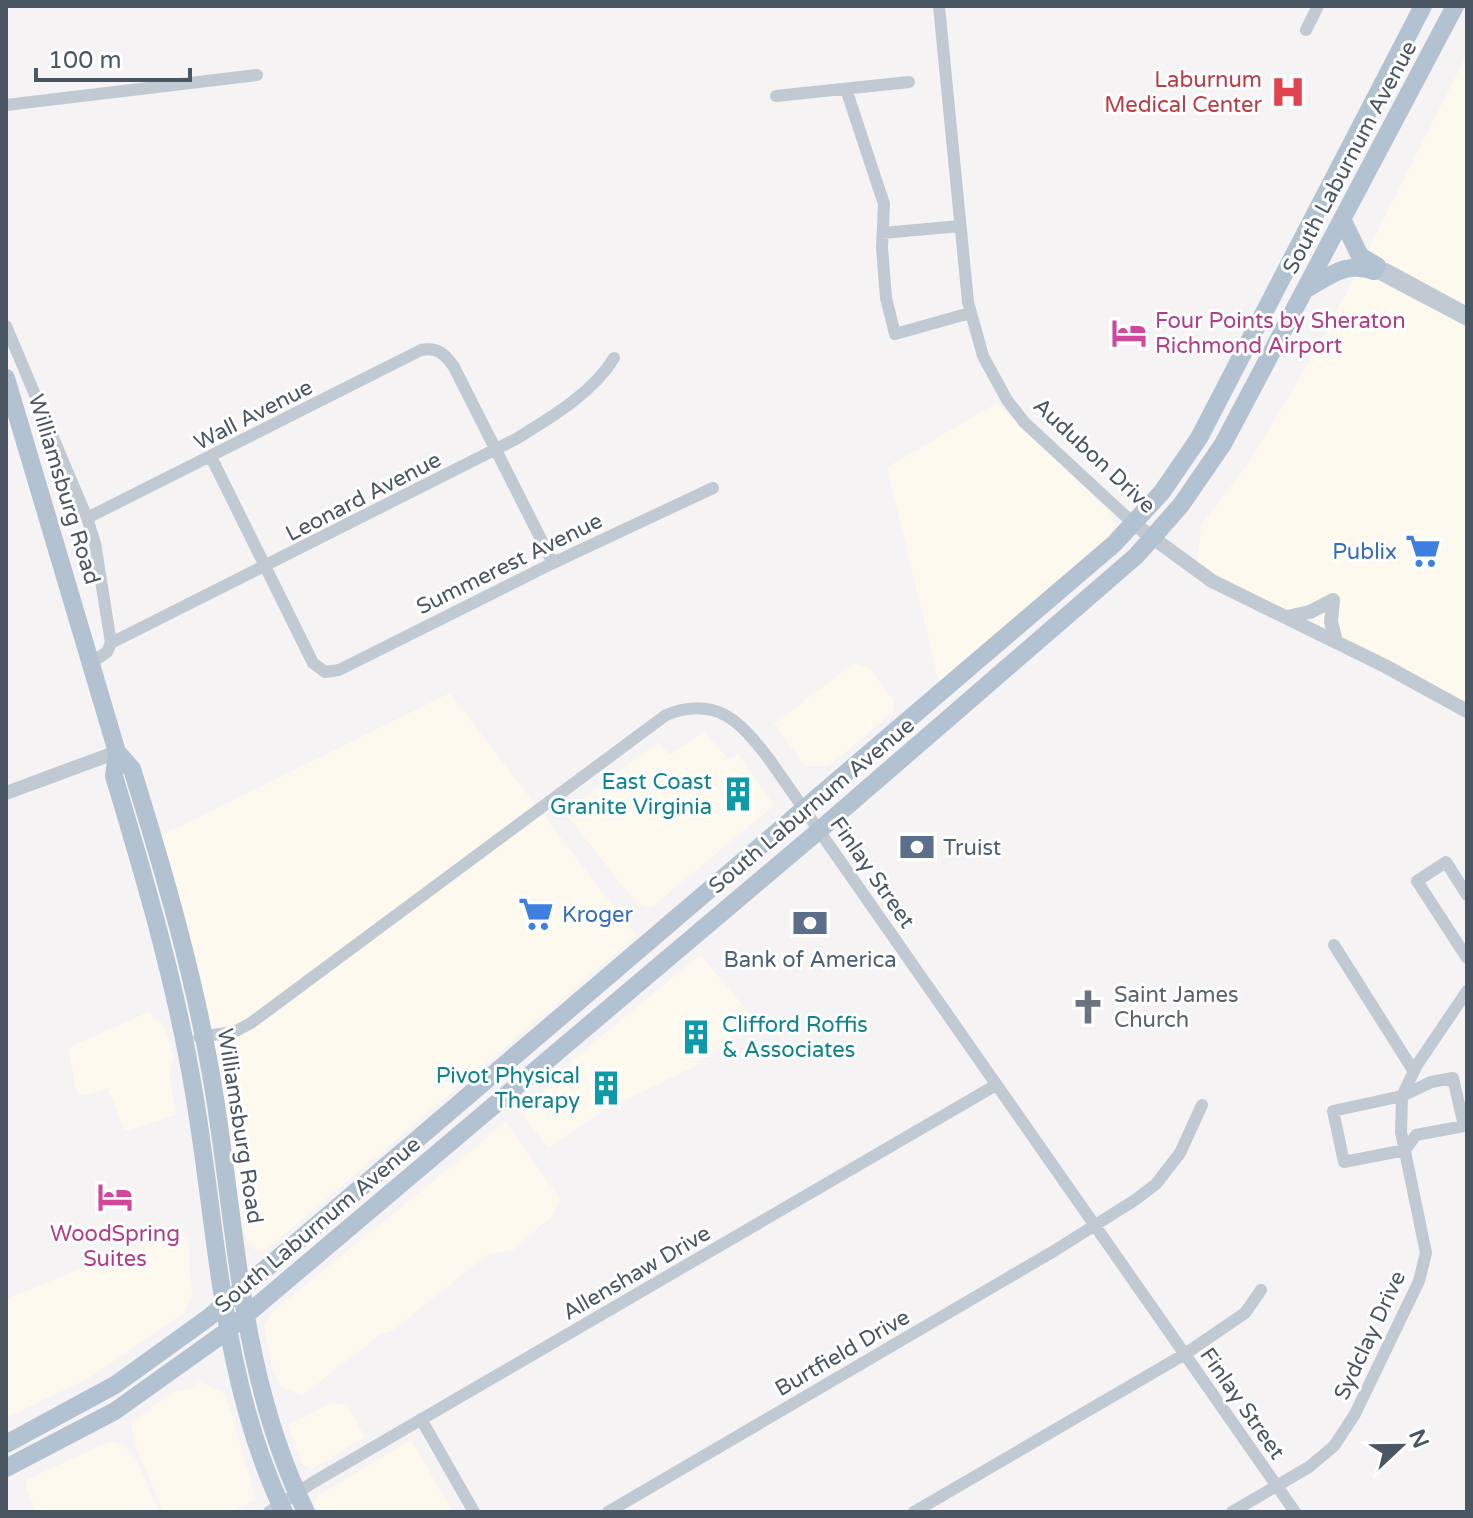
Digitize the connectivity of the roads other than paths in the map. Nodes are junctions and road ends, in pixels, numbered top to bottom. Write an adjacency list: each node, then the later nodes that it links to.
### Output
1 (939, 6): 12 (street, Audubon Drive)
2 (1318, 6): 5 (street)
3 (1423, 6): 26 (main road, South Laburnum Avenue)
4 (1455, 6): 11 (main road, South Laburnum Avenue)
5 (1306, 30)
6 (257, 75): 10 (street)
7 (909, 82): 8 (street)
8 (846, 89): 9 (street); 13 (street)
9 (776, 96)
10 (6, 105)
11 (1343, 221): 14 (main road); 15 (main road, South Laburnum Avenue)
12 (960, 226): 13 (street); 16 (street, Audubon Drive)
13 (883, 233): 16 (street)
14 (1376, 268): 15 (main road); 17 (street); 18 (street)
15 (1306, 290): 27 (main road, South Laburnum Avenue)
16 (970, 313): 26 (street, Audubon Drive)
17 (1467, 313)
18 (1467, 320)
19 (6, 326): 25 (street)
20 (614, 358): 22 (street, Leonard Avenue)
21 (6, 378): 33 (main road, Williamsburg Road)
22 (495, 450): 23 (street, Wall Avenue); 28 (street); 29 (street, Leonard Avenue)
23 (211, 457): 25 (street, Wall Avenue); 29 (street)
24 (713, 488): 28 (street, Summerest Avenue)
25 (87, 518): 32 (street)
26 (1134, 524): 27 (street, Audubon Drive); 37 (main road, South Laburnum Avenue)
27 (1153, 537): 30 (street, Audubon Drive); 38 (main road, South Laburnum Avenue)
28 (553, 563): 29 (street, Summerest Avenue)
29 (266, 568): 32 (street, Leonard Avenue)
30 (1287, 617): 31 (street, Audubon Drive); 31 (street)
31 (1336, 641): 34 (street, Audubon Drive)
32 (111, 643): 33 (street, Leonard Avenue)
33 (91, 663): 35 (main road, Williamsburg Road)
34 (1467, 711)
35 (117, 752): 36 (street); 43 (main road, Williamsburg Road); 44 (main road, Williamsburg Road)
36 (6, 793)
37 (805, 810): 38 (street, Finlay Street); 43 (street, Finlay Street); 51 (main road, South Laburnum Avenue)
38 (819, 829): 46 (street, Finlay Street); 54 (main road, South Laburnum Avenue)
39 (1467, 895): 41 (street)
40 (1334, 945): 45 (street)
41 (1467, 958)
42 (1467, 991): 45 (street, Sydclay Drive)
43 (204, 1037): 44 (street, Finlay Street); 51 (main road, Williamsburg Road)
44 (184, 1039): 53 (main road, Williamsburg Road)
45 (1413, 1070): 47 (street, Sydclay Drive)
46 (996, 1085): 50 (street, Finlay Street); 57 (street, Allenshaw Drive)
47 (1402, 1096): 49 (street, Sydclay Drive); 49 (street); 49 (street)
48 (1202, 1105): 50 (street, Burtfield Drive)
49 (1405, 1150): 60 (street, Sydclay Drive)
50 (1095, 1226): 56 (street, Finlay Street); 65 (street, Burtfield Drive)
51 (241, 1290): 53 (main road, South Laburnum Avenue); 54 (main road, Williamsburg Road)
52 (1261, 1290): 56 (street)
53 (223, 1305): 55 (main road, Williamsburg Road); 58 (main road, South Laburnum Avenue)
54 (245, 1316): 55 (main road, South Laburnum Avenue); 61 (main road, Williamsburg Road)
55 (227, 1331): 59 (main road, South Laburnum Avenue); 62 (main road, Williamsburg Road)
56 (1185, 1354): 60 (street, Finlay Street); 66 (street)
57 (421, 1419): 61 (street, Allenshaw Drive); 64 (street)
58 (6, 1444)
59 (6, 1468)
60 (1277, 1488): 67 (street, Sydclay Drive); 68 (street, Finlay Street)
61 (296, 1493): 62 (street, Allenshaw Drive); 63 (main road, Williamsburg Road)
62 (278, 1510)
63 (306, 1512)
64 (474, 1512)
65 (608, 1512)
66 (914, 1512)
67 (1232, 1512)
68 (1295, 1512)

